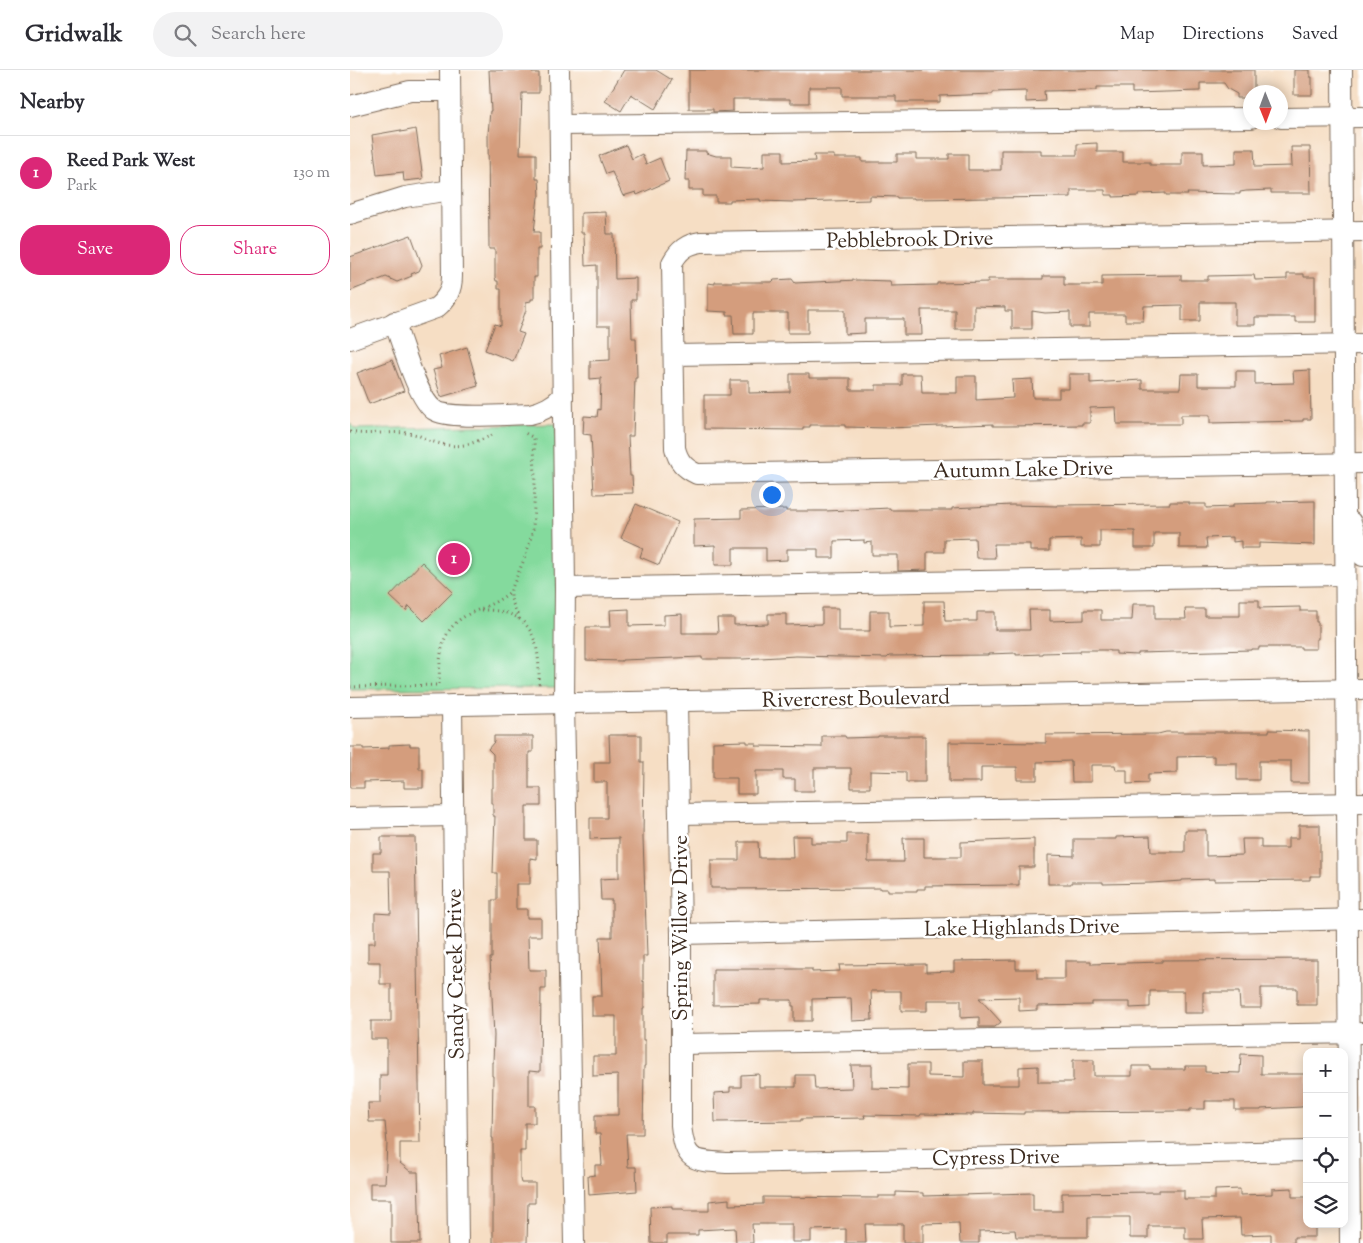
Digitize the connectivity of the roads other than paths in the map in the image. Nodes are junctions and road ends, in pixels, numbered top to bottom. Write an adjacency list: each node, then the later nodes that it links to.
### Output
1 (450, 70): 4 (street)
2 (559, 70): 10 (street)
3 (1342, 70): 6 (street)
4 (450, 91): 5 (street); 11 (street)
5 (350, 106)
6 (1342, 117): 7 (street); 9 (street); 13 (street)
7 (1363, 117)
8 (1243, 118): 10 (street)
9 (1288, 118)
10 (560, 125): 19 (street)
11 (451, 190): 12 (street); 15 (street)
12 (350, 214)
13 (1343, 231): 14 (street, Pebblebrook Drive); 17 (street); 18 (street, Pebblebrook Drive)
14 (1363, 231)
15 (394, 322): 16 (street); 19 (street)
16 (350, 338)
17 (1353, 344): 18 (street); 20 (street)
18 (674, 355): 21 (street, Pebblebrook Drive)
19 (563, 396): 25 (street)
20 (1354, 463): 21 (street, Autumn Lake Drive); 22 (street)
21 (684, 467)
22 (1345, 504): 23 (street); 24 (street)
23 (1363, 556)
24 (1345, 575): 25 (street); 26 (street)
25 (565, 588): 27 (street)
26 (1354, 689): 28 (street, Rivercrest Boulevard); 31 (street)
27 (564, 695): 28 (street, Rivercrest Boulevard); 29 (street, Rivercrest Boulevard); 43 (street)
28 (677, 701): 32 (street, Spring Willow Drive)
29 (452, 705): 30 (street, Rivercrest Boulevard); 33 (street, Sandy Creek Drive)
30 (350, 707)
31 (1355, 803): 32 (street); 35 (street)
32 (679, 814): 36 (street, Spring Willow Drive)
33 (454, 816): 34 (street); 42 (street, Sandy Creek Drive)
34 (350, 818)
35 (1355, 920): 36 (street, Lake Highlands Drive); 37 (street)
36 (681, 934): 38 (street, Spring Willow Drive)
37 (1356, 1033): 38 (street); 39 (street)
38 (681, 1044): 41 (street, Spring Willow Drive)
39 (1352, 1149): 44 (street)
40 (1303, 1150): 41 (street, Cypress Drive)
41 (687, 1154)
42 (458, 1243)
43 (574, 1243)
44 (1350, 1243)

